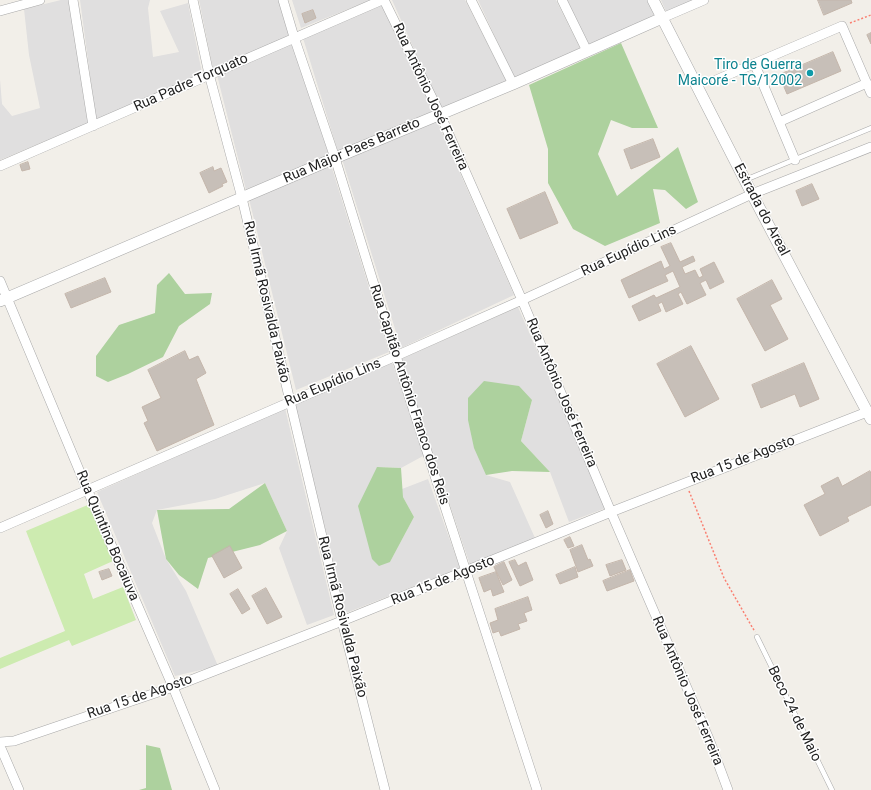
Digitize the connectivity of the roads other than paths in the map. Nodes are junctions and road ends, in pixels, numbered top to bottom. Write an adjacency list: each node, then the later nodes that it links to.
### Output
1 (40, 0): 10 (street)
2 (73, 0): 22 (street)
3 (193, 0): 15 (street, Rua Irmã Rosivalda Paixão)
4 (283, 0): 12 (street, Rua Capitão Antônio Franco dos Reis)
5 (383, 0): 12 (street, Rua Padre Torquato); 20 (street, Rua Antônio José Ferreira)
6 (471, 0): 18 (street)
7 (562, 0): 13 (street)
8 (653, 0): 11 (street, Estrada do Areal)
9 (704, 0): 11 (street, Rua Major Paes Barreto)
10 (0, 11)
11 (662, 18): 13 (street, Rua Major Paes Barreto); 28 (street, Estrada do Areal)
12 (294, 37): 15 (street, Rua Padre Torquato); 25 (street, Rua Capitão Antônio Franco dos Reis)
13 (587, 50): 18 (street, Rua Major Paes Barreto)
14 (755, 65): 16 (street); 17 (street); 21 (street)
15 (210, 74): 22 (street, Rua Padre Torquato); 30 (street, Rua Irmã Rosivalda Paixão)
16 (716, 80)
17 (867, 83): 19 (street); 21 (street)
18 (513, 84): 20 (street, Rua Major Paes Barreto)
19 (871, 93)
20 (440, 114): 25 (street, Rua Major Paes Barreto); 33 (street, Rua Antônio José Ferreira)
21 (780, 122): 26 (street)
22 (94, 126): 27 (street, Rua Padre Torquato)
23 (871, 128): 26 (lane)
24 (871, 146): 29 (street, Rua Eupídio Lins)
25 (335, 158): 30 (street, Rua Major Paes Barreto); 34 (street, Rua Capitão Antônio Franco dos Reis)
26 (795, 160): 28 (lane)
27 (0, 166)
28 (745, 180): 29 (street, Estrada do Areal)
29 (752, 194): 33 (street, Rua Eupídio Lins); 36 (street, Estrada do Areal)
30 (242, 198): 32 (street, Rua Major Paes Barreto); 35 (street, Rua Irmã Rosivalda Paixão)
31 (0, 282): 32 (street, Rua Quintino Bocaiuva)
32 (4, 300): 37 (street, Rua Quintino Bocaiuva)
33 (522, 300): 34 (street, Rua Eupídio Lins); 38 (street, Rua Antônio José Ferreira)
34 (396, 356): 35 (street, Rua Eupídio Lins); 40 (street, Rua Capitão Antônio Franco dos Reis)
35 (289, 401): 37 (street, Rua Eupídio Lins); 41 (street, Rua Irmã Rosivalda Paixão)
36 (869, 415): 38 (street, Rua 15 de Agosto)
37 (87, 489): 39 (street, Rua Eupídio Lins); 43 (street, Rua Quintino Bocaiuva)
38 (611, 512): 40 (street, Rua 15 de Agosto); 51 (street, Rua Antônio José Ferreira)
39 (0, 528)
40 (466, 572): 41 (street, Rua 15 de Agosto); 50 (street, Rua Capitão Antônio Franco dos Reis)
41 (342, 621): 43 (street, Rua 15 de Agosto); 49 (street, Rua Irmã Rosivalda Paixão)
42 (757, 637): 52 (lane, Beco 24 de Maio)
43 (173, 687): 44 (street, Rua 15 de Agosto); 48 (street, Rua Quintino Bocaiuva)
44 (14, 741): 45 (street, Rua 15 de Agosto); 46 (street, Rua 15 de Agosto)
45 (0, 742)
46 (1, 750): 47 (street)
47 (19, 790)
48 (215, 790)
49 (385, 790)
50 (537, 790)
51 (728, 790)
52 (832, 790)

